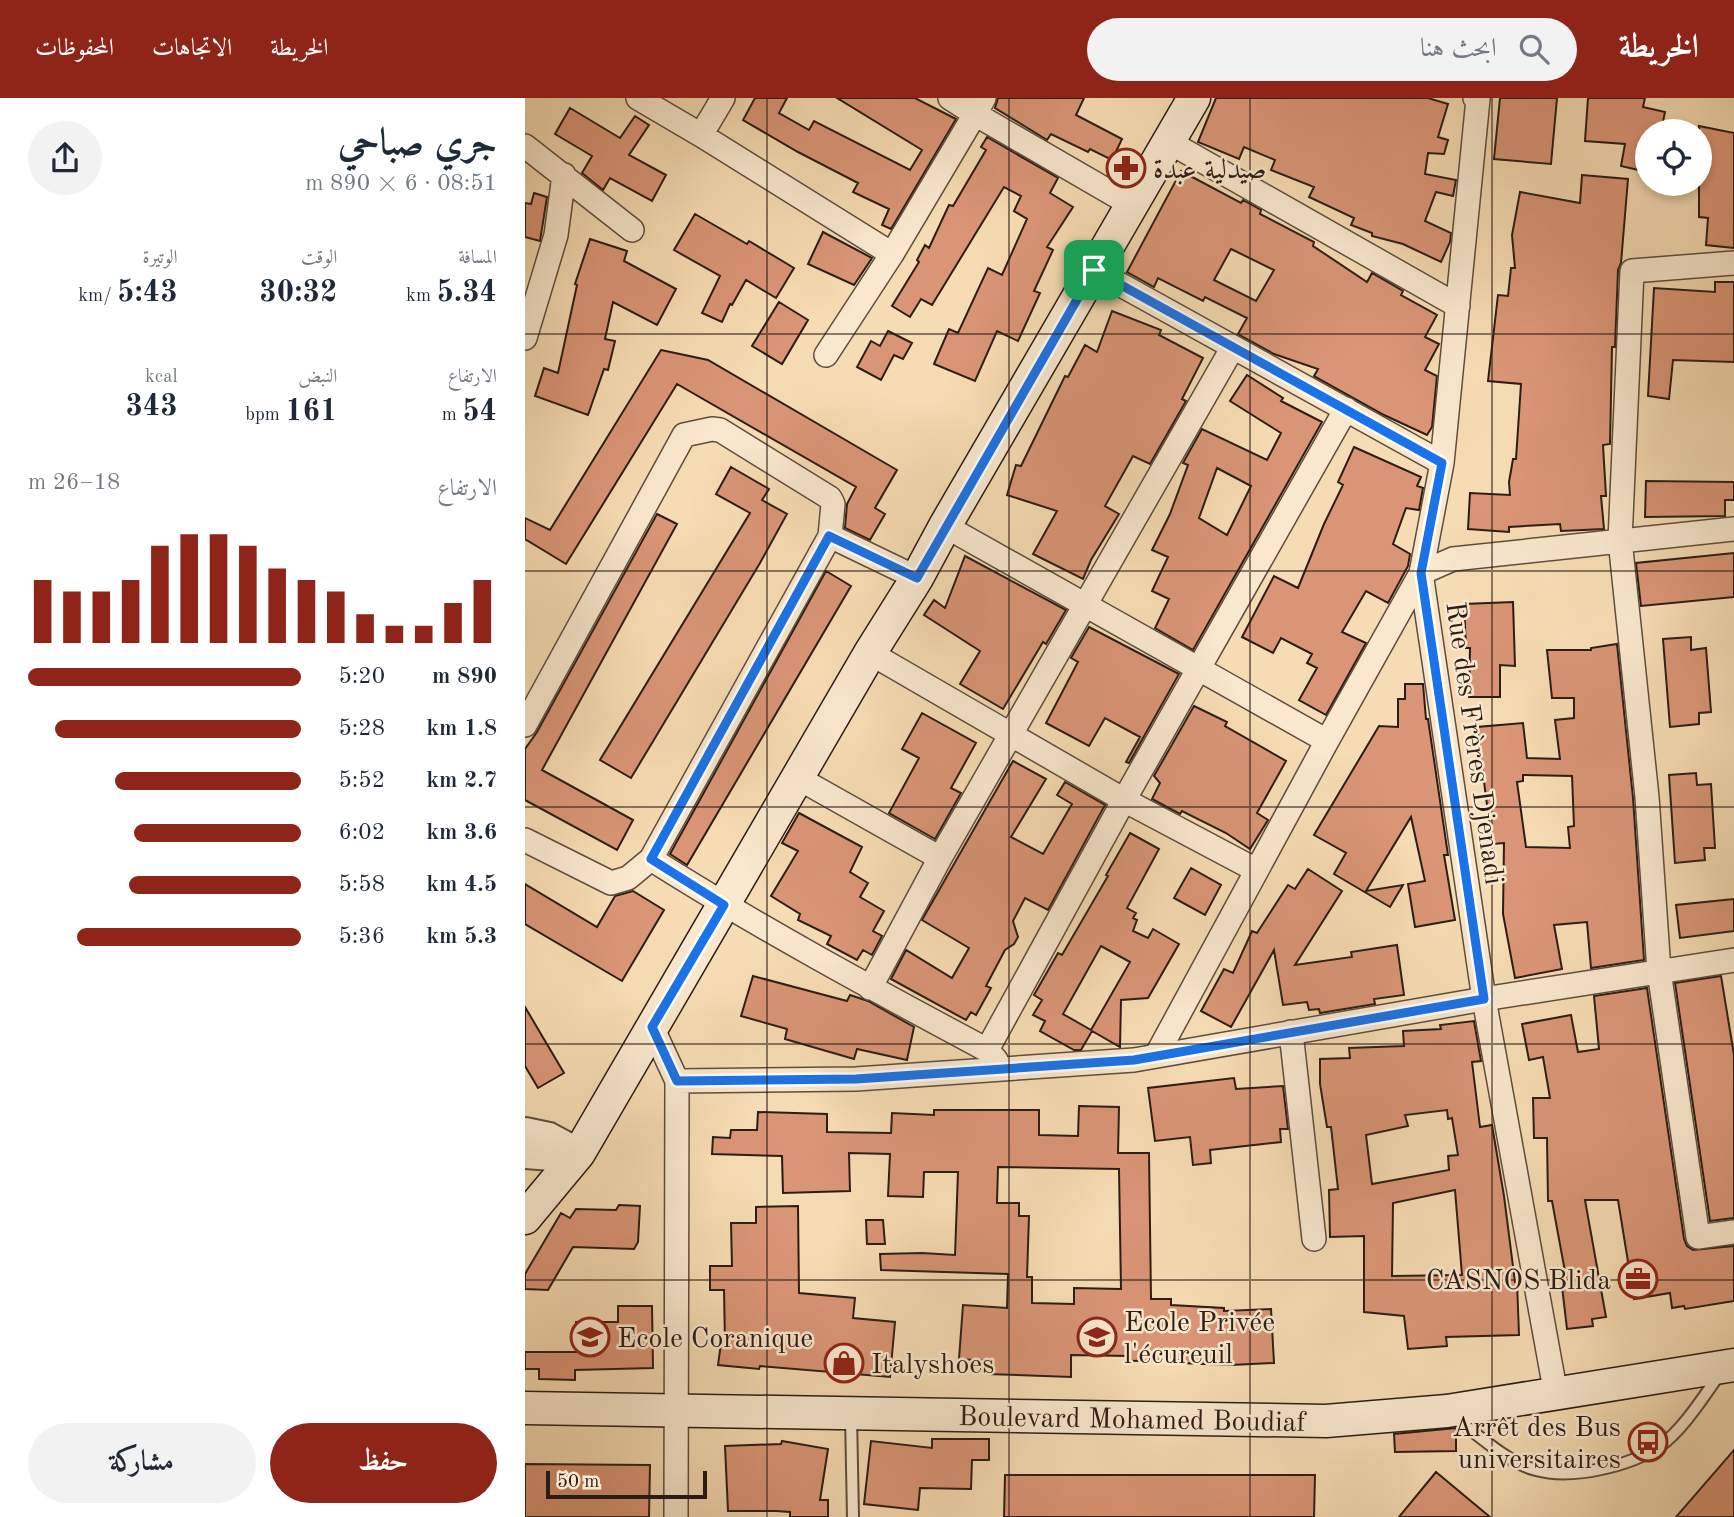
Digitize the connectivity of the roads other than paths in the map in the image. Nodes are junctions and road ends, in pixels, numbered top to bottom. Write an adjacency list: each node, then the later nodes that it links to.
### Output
1 (638, 98): 7 (street)
2 (723, 98): 7 (street)
3 (950, 98): 6 (street)
4 (1194, 98): 8 (main road)
5 (1475, 98): 16 (street, Rue des Frères Djenadi)
6 (979, 106): 11 (street); 13 (street)
7 (701, 135): 13 (street)
8 (1169, 142): 11 (main road); 16 (street)
9 (525, 146): 10 (street)
10 (563, 175): 12 (street); 17 (street)
11 (1132, 205): 15 (main road)
12 (632, 230)
13 (892, 254): 19 (street)
14 (1734, 263): 25 (street)
15 (1094, 270): 18 (street); 22 (main road)
16 (1458, 306): 21 (street, Rue des Frères Djenadi)
17 (525, 338)
18 (1233, 347): 20 (street); 28 (street)
19 (826, 355)
20 (1346, 409): 21 (street); 30 (street)
21 (1442, 463): 26 (street, Rue des Frères Djenadi)
22 (945, 526): 27 (main road); 28 (street)
23 (1734, 529): 25 (street)
24 (829, 536): 27 (street); 31 (street); 38 (street)
25 (1620, 540): 26 (street); 42 (street)
26 (1421, 573): 33 (street); 44 (street, Rue des Frères Djenadi)
27 (917, 578): 29 (main road)
28 (1085, 605): 30 (street); 32 (street)
29 (870, 653): 32 (street); 34 (main road)
30 (1199, 669): 33 (street); 35 (street)
31 (525, 725)
32 (1011, 735): 35 (street); 37 (street)
33 (1327, 741): 39 (street)
34 (798, 778): 37 (street); 40 (main road)
35 (1124, 800): 39 (street); 47 (street)
36 (525, 840): 38 (street)
37 (940, 858): 43 (street)
38 (651, 859): 40 (street)
39 (1256, 870): 48 (street)
40 (724, 905): 43 (street); 45 (main road)
41 (1734, 960): 42 (street)
42 (1659, 971): 44 (street); 55 (street)
43 (870, 988): 47 (street)
44 (1484, 999): 46 (street); 58 (street, Rue des Frères Djenadi)
45 (652, 1027): 50 (street); 52 (main road)
46 (1291, 1032): 48 (street); 56 (street)
47 (987, 1050): 49 (street)
48 (1156, 1056): 49 (street)
49 (1002, 1068): 50 (street)
50 (677, 1081): 60 (street)
51 (525, 1132): 52 (street)
52 (579, 1153): 53 (street); 54 (main road)
53 (525, 1154)
54 (525, 1218)
55 (1734, 1231)
56 (1314, 1239)
57 (1729, 1366): 58 (main road, Boulevard Mohamed Boudiaf); 61 (lane)
58 (1556, 1395): 61 (main road, Boulevard Mohamed Boudiaf)
59 (525, 1408): 60 (main road, Boulevard Mohamed Boudiaf)
60 (676, 1409): 62 (main road, Boulevard Mohamed Boudiaf); 63 (street)
61 (1447, 1411): 62 (main road, Boulevard Mohamed Boudiaf)
62 (851, 1413): 64 (lane)
63 (676, 1517)
64 (853, 1517)

